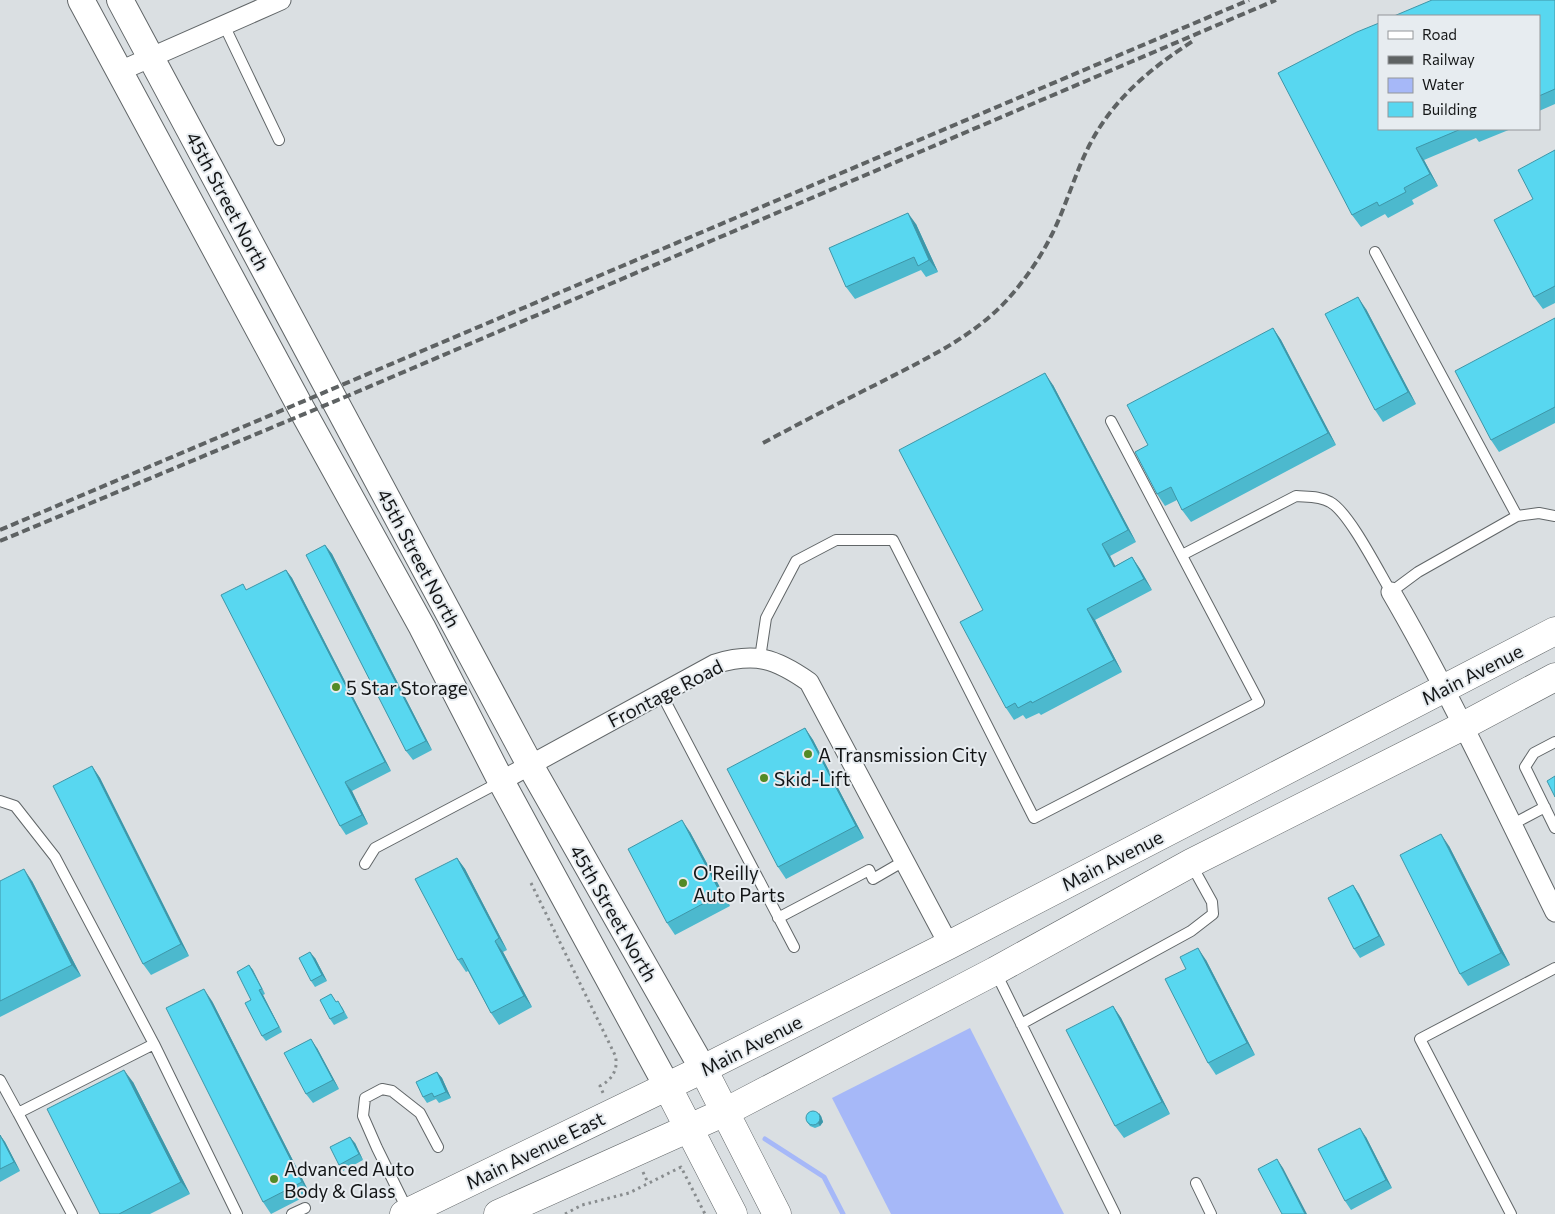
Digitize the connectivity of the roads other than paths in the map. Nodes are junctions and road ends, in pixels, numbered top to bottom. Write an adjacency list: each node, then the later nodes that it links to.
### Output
1 (81, 0): 6 (main road, 45th Street North)
2 (120, 0): 5 (main road, 45th Street North)
3 (281, 0): 4 (street)
4 (224, 25): 5 (street); 7 (lane)
5 (151, 57): 6 (street); 21 (main road, 45th Street North)
6 (120, 71): 22 (main road, 45th Street North)
7 (279, 140)
8 (1375, 252): 10 (lane)
9 (1111, 421): 12 (lane)
10 (1517, 516): 11 (lane); 13 (lane)
11 (1555, 516)
12 (1182, 555): 13 (lane); 15 (lane)
13 (1391, 592): 17 (street)
14 (1555, 631): 17 (main road, Main Avenue)
15 (760, 658): 18 (street, Frontage Road); 27 (street, Frontage Road)
16 (1555, 677): 19 (main road, Main Avenue)
17 (1443, 689): 19 (street); 32 (main road, Main Avenue)
18 (661, 693): 21 (street, Frontage Road); 31 (lane)
19 (1462, 726): 25 (street); 28 (main road, Main Avenue)
20 (1555, 742): 24 (lane)
21 (530, 765): 22 (street, Frontage Road); 38 (main road, 45th Street North)
22 (501, 782): 29 (lane); 40 (main road, 45th Street North)
23 (0, 801): 37 (lane)
24 (1545, 807): 25 (lane); 26 (lane)
25 (1512, 825): 30 (street)
26 (1555, 828)
27 (904, 861): 31 (lane); 32 (street, Frontage Road)
28 (1191, 863): 35 (main road, Main Avenue); 36 (lane)
29 (365, 864)
30 (1554, 908)
31 (778, 918): 33 (lane)
32 (949, 945): 38 (main road, Main Avenue)
33 (794, 947)
34 (1555, 968): 56 (lane)
35 (995, 971): 36 (lane); 41 (main road, Main Avenue)
36 (1021, 1024): 54 (lane)
37 (154, 1044): 42 (lane); 49 (lane)
38 (703, 1070): 40 (main road, Main Avenue); 41 (main road, 45th Street North)
39 (0, 1080): 42 (lane)
40 (667, 1086): 43 (main road); 47 (main road, Main Avenue East)
41 (725, 1112): 43 (main road, Main Avenue); 53 (main road, 45th Street North)
42 (18, 1113): 48 (lane)
43 (690, 1127): 51 (main road); 52 (main road)
44 (438, 1147): 47 (lane)
45 (1196, 1183): 55 (lane)
46 (305, 1208): 50 (lane)
47 (406, 1213)
48 (72, 1214)
49 (237, 1214)
50 (292, 1214)
51 (498, 1214)
52 (733, 1214)
53 (777, 1214)
54 (1115, 1214)
55 (1211, 1214)
56 (1511, 1214)

